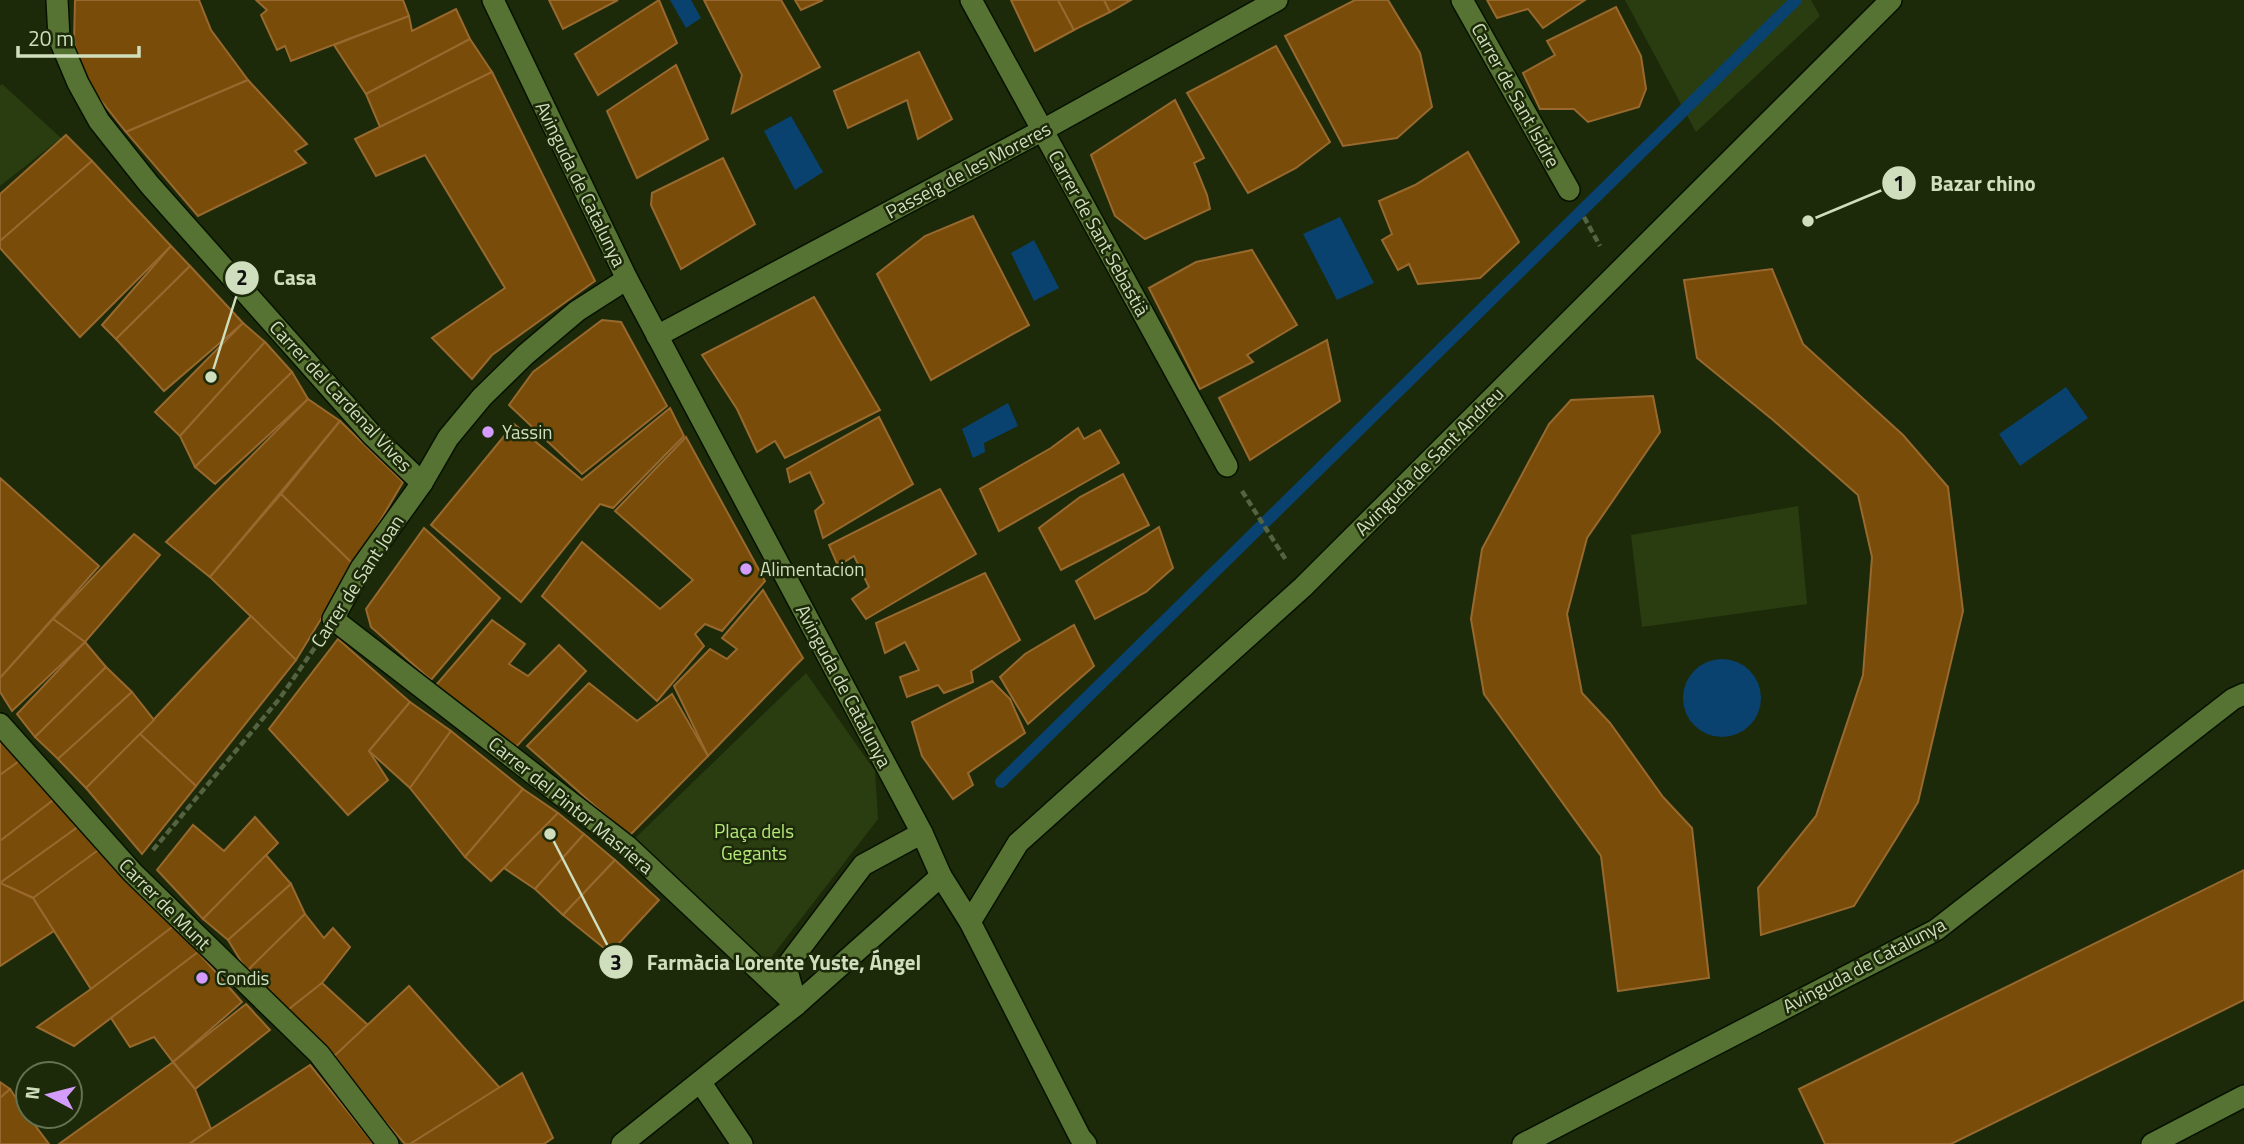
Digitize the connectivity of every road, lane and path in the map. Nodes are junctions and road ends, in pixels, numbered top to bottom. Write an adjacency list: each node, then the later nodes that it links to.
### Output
1 (57, 0): 13 (street, Carrer del Cardenal Vives)
2 (493, 0): 10 (street, Avinguda de Catalunya)
3 (971, 0): 7 (street, Carrer de Sant Sebastià)
4 (1277, 0): 7 (street, Passeig de les Moreres)
5 (1462, 0): 8 (street, Carrer de Sant Isidre)
6 (1891, 0): 9 (street, Avinguda de Sant Andreu)
7 (1043, 130): 11 (street, Passeig de les Moreres); 12 (street, Carrer de Sant Sebastià)
8 (1569, 190): 9 (path)
9 (1616, 274): 14 (street, Avinguda de Sant Andreu)
10 (627, 279): 11 (street, Avinguda de Catalunya); 13 (street, Carrer de Sant Joan)
11 (657, 336): 18 (street, Avinguda de Catalunya)
12 (1227, 466): 14 (path)
13 (422, 483): 15 (street, Carrer de Sant Joan)
14 (1303, 587): 21 (street, Avinguda de Sant Andreu)
15 (333, 619): 19 (path, Carrer de Sant Joan); 22 (street, Carrer del Pintor Masriera)
16 (2244, 694): 29 (street, Avinguda de Catalunya)
17 (0, 724): 19 (street, Carrer de Munt)
18 (922, 833): 20 (street, Avinguda de Catalunya); 22 (street)
19 (133, 873): 25 (street, Carrer de Munt)
20 (941, 876): 21 (street, Avinguda de Catalunya); 22 (street)
21 (970, 922): 28 (street, Avinguda de Catalunya)
22 (796, 1005): 23 (street)
23 (701, 1083): 26 (street); 27 (street)
24 (2244, 1096): 30 (street)
25 (388, 1144)
26 (622, 1144)
27 (742, 1144)
28 (1086, 1144)
29 (1523, 1144)
30 (2154, 1144)

